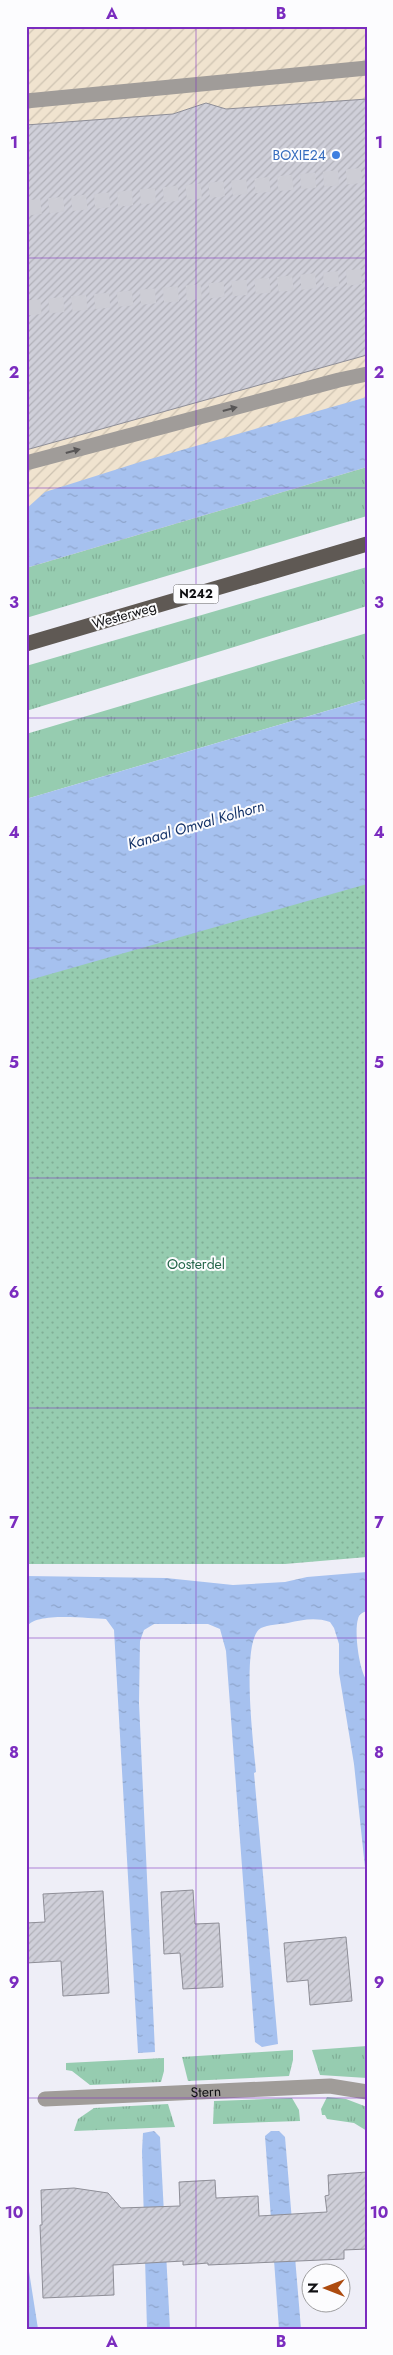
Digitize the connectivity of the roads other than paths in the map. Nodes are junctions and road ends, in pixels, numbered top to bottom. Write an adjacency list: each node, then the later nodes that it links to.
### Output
1 (367, 68): 2 (street)
2 (26, 101)
3 (367, 374): 4 (street, one-way to 3)
4 (26, 463)
5 (367, 544): 6 (main road, Westerweg / N242)
6 (26, 644)
7 (367, 2092): 8 (street, Stern)
8 (45, 2099)

